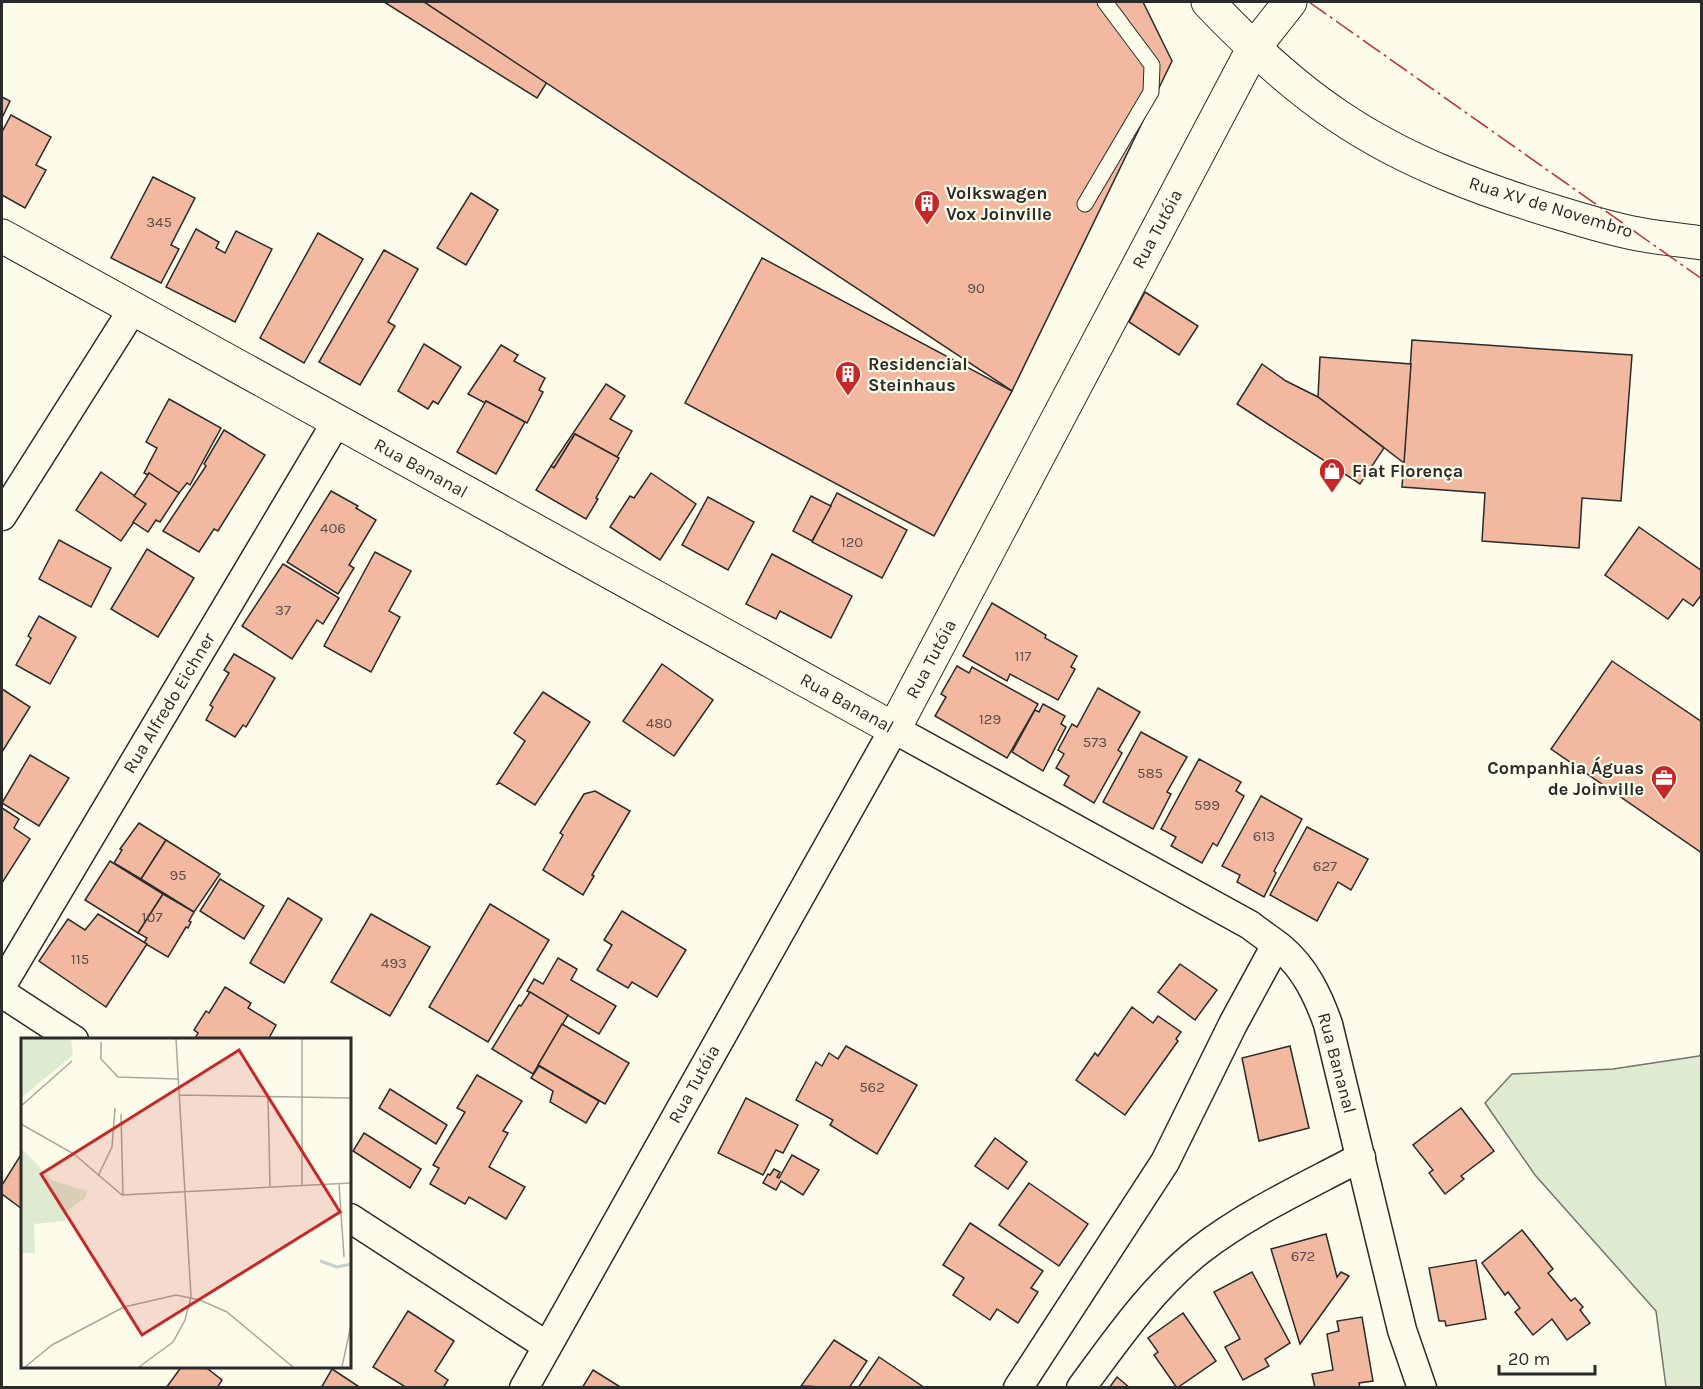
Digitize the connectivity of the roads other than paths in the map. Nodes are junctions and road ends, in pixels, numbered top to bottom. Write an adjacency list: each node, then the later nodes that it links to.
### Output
1 (1105, 2): 5 (lane)
2 (1208, 2): 4 (street, Rua XV de Novembro)
3 (1290, 2): 4 (street, Rua Tutóia)
4 (1253, 49): 7 (street, Rua XV de Novembro); 11 (street, Rua Tutóia)
5 (1085, 204)
6 (2, 236): 8 (street, Rua Bananal)
7 (1701, 243)
8 (133, 309): 9 (street, Rua Bananal); 10 (street)
9 (337, 421): 11 (street, Rua Bananal); 13 (street, Rua Alfredo Eichner)
10 (2, 516)
11 (894, 729): 12 (street, Rua Bananal); 18 (street, Rua Tutóia)
12 (1276, 945): 16 (street, Rua Bananal); 20 (street)
13 (2, 985)
14 (2, 993): 15 (street)
15 (71, 1038)
16 (1361, 1156): 21 (street); 22 (street, Rua Bananal)
17 (351, 1219): 18 (street)
18 (548, 1346): 19 (street, Rua Tutóia)
19 (524, 1388)
20 (1018, 1388)
21 (1082, 1388)
22 (1422, 1388)

